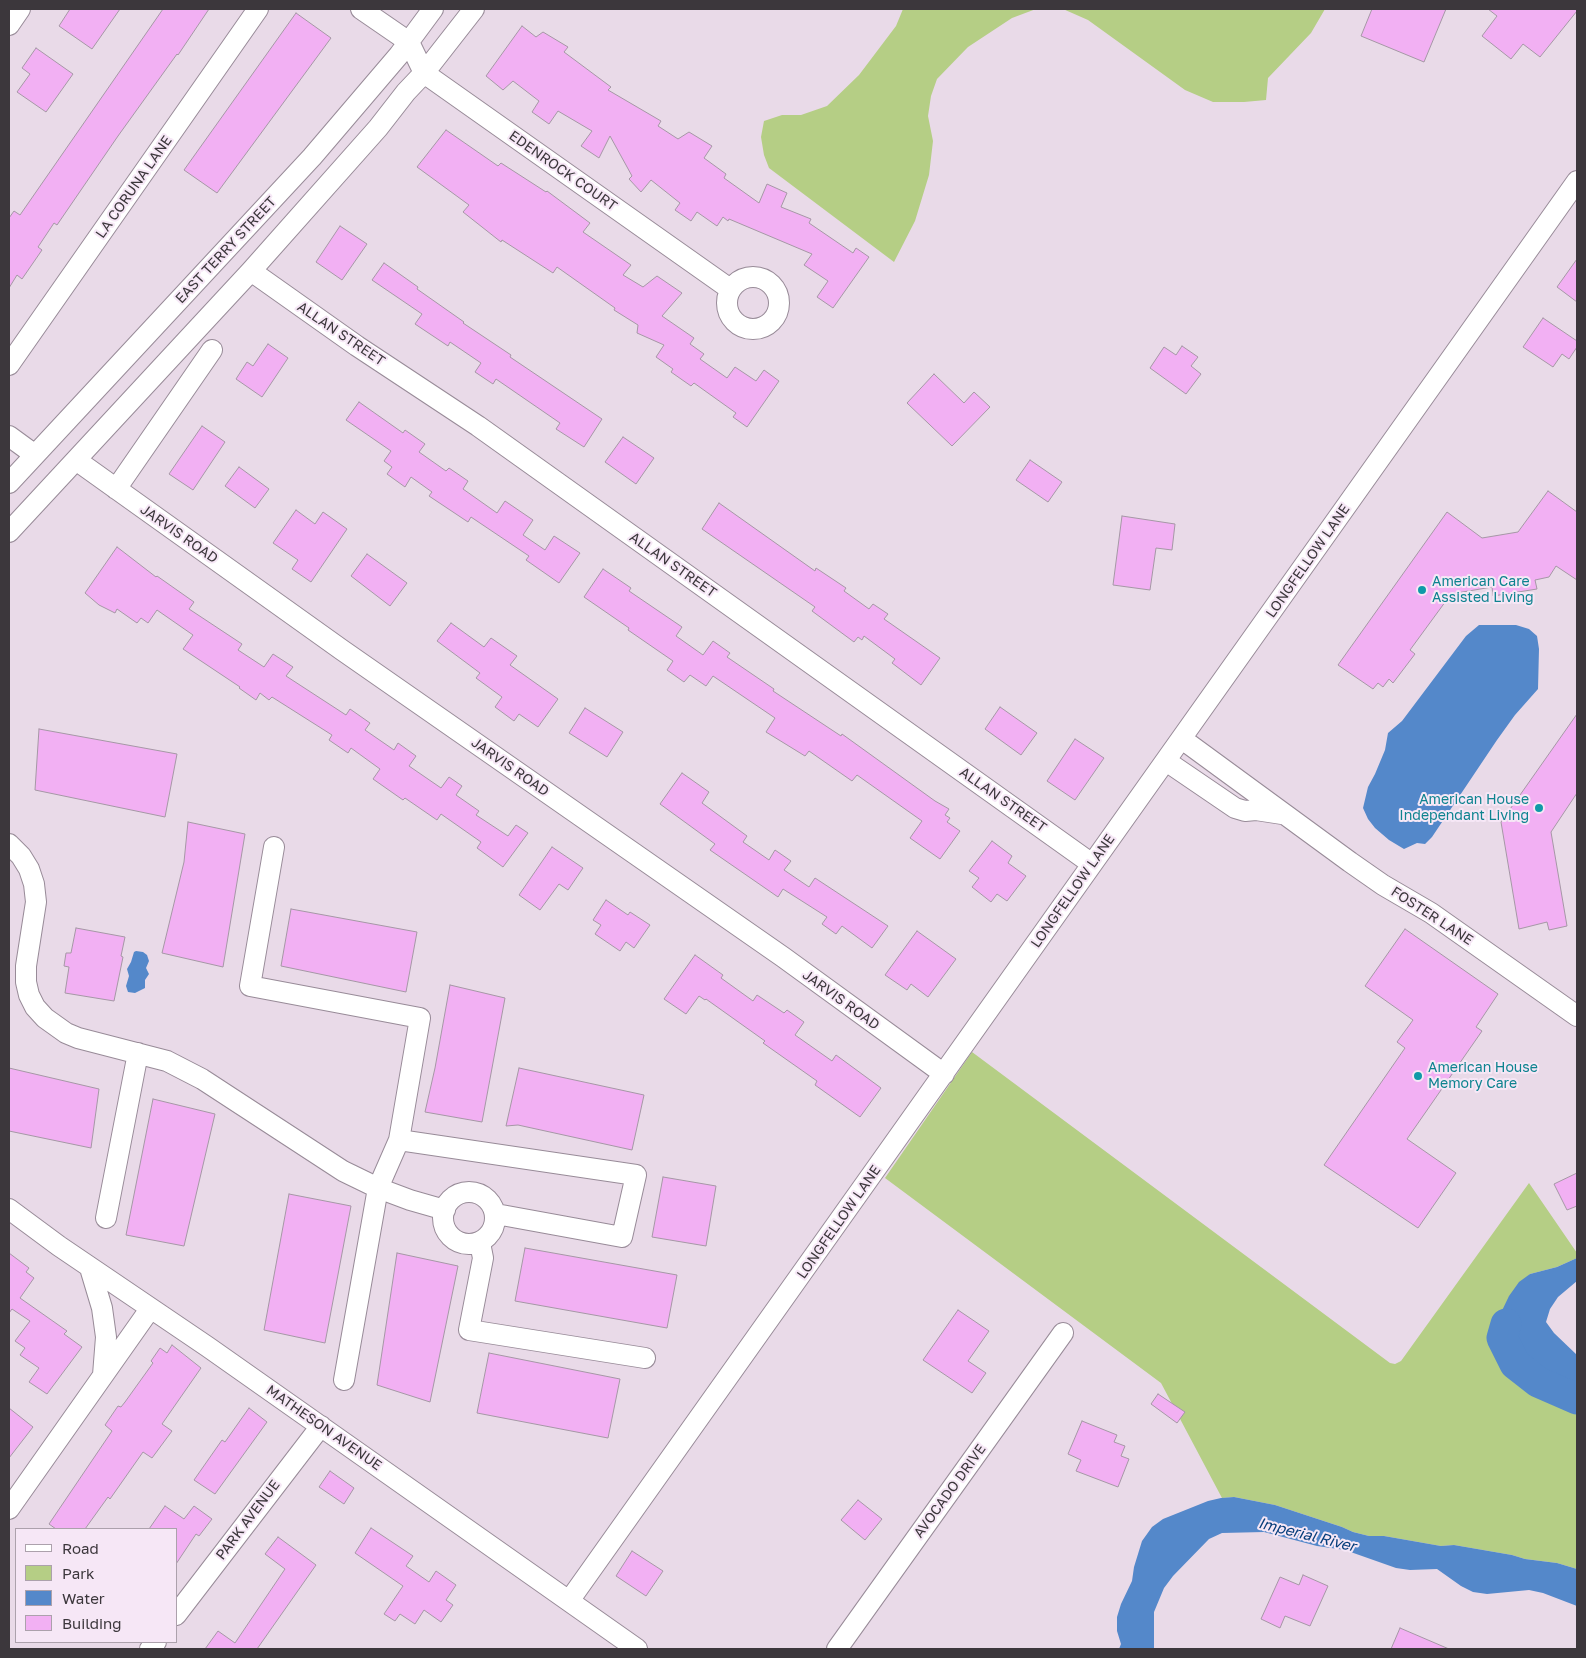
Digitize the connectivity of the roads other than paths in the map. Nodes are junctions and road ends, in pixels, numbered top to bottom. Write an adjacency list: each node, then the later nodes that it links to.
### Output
1 (20, 9): 6 (street)
2 (258, 9): 13 (street, LA CORUNA LANE)
3 (361, 9): 7 (street)
4 (433, 9): 7 (street, EAST TERRY STREET)
5 (474, 9): 8 (street)
6 (9, 25)
7 (409, 42): 8 (street, EDENROCK COURT); 15 (street, EAST TERRY STREET)
8 (424, 73): 10 (street); 11 (street, EDENROCK COURT)
9 (1577, 181): 20 (street, LONGFELLOW LANE)
10 (251, 271): 16 (street); 25 (street, ALLAN STREET)
11 (730, 289)
12 (212, 350): 18 (street)
13 (9, 365)
14 (9, 436): 15 (street)
15 (35, 455): 17 (street, EAST TERRY STREET)
16 (76, 460): 18 (street, JARVIS ROAD); 19 (street)
17 (9, 483)
18 (116, 489): 28 (street, JARVIS ROAD)
19 (9, 532)
20 (1182, 739): 21 (street, LONGFELLOW LANE); 22 (street, FOSTER LANE)
21 (1166, 761): 22 (street, FOSTER LANE); 25 (street, LONGFELLOW LANE)
22 (1287, 815): 26 (street, FOSTER LANE)
23 (9, 844): 27 (street)
24 (274, 847): 29 (street)
25 (1092, 864): 28 (street, LONGFELLOW LANE)
26 (1577, 1016)
27 (138, 1053): 30 (street); 34 (street)
28 (944, 1074): 44 (street, LONGFELLOW LANE)
29 (399, 1140): 30 (street); 33 (street)
30 (378, 1188): 32 (street); 41 (street)
31 (9, 1209): 36 (street, MATHESON AVENUE)
32 (445, 1210): 33 (street); 35 (street)
33 (496, 1214): 35 (street)
34 (106, 1218)
35 (480, 1243): 39 (street)
36 (90, 1268): 37 (street, MATHESON AVENUE); 40 (street)
37 (150, 1309): 40 (street); 42 (street, MATHESON AVENUE)
38 (1063, 1333): 47 (street, AVOCADO DRIVE)
39 (645, 1358)
40 (103, 1375): 43 (street)
41 (344, 1380)
42 (321, 1426): 44 (street, MATHESON AVENUE); 45 (street, PARK AVENUE)
43 (9, 1509)
44 (569, 1601): 46 (street, MATHESON AVENUE)
45 (178, 1612)
46 (637, 1649)
47 (837, 1649)

